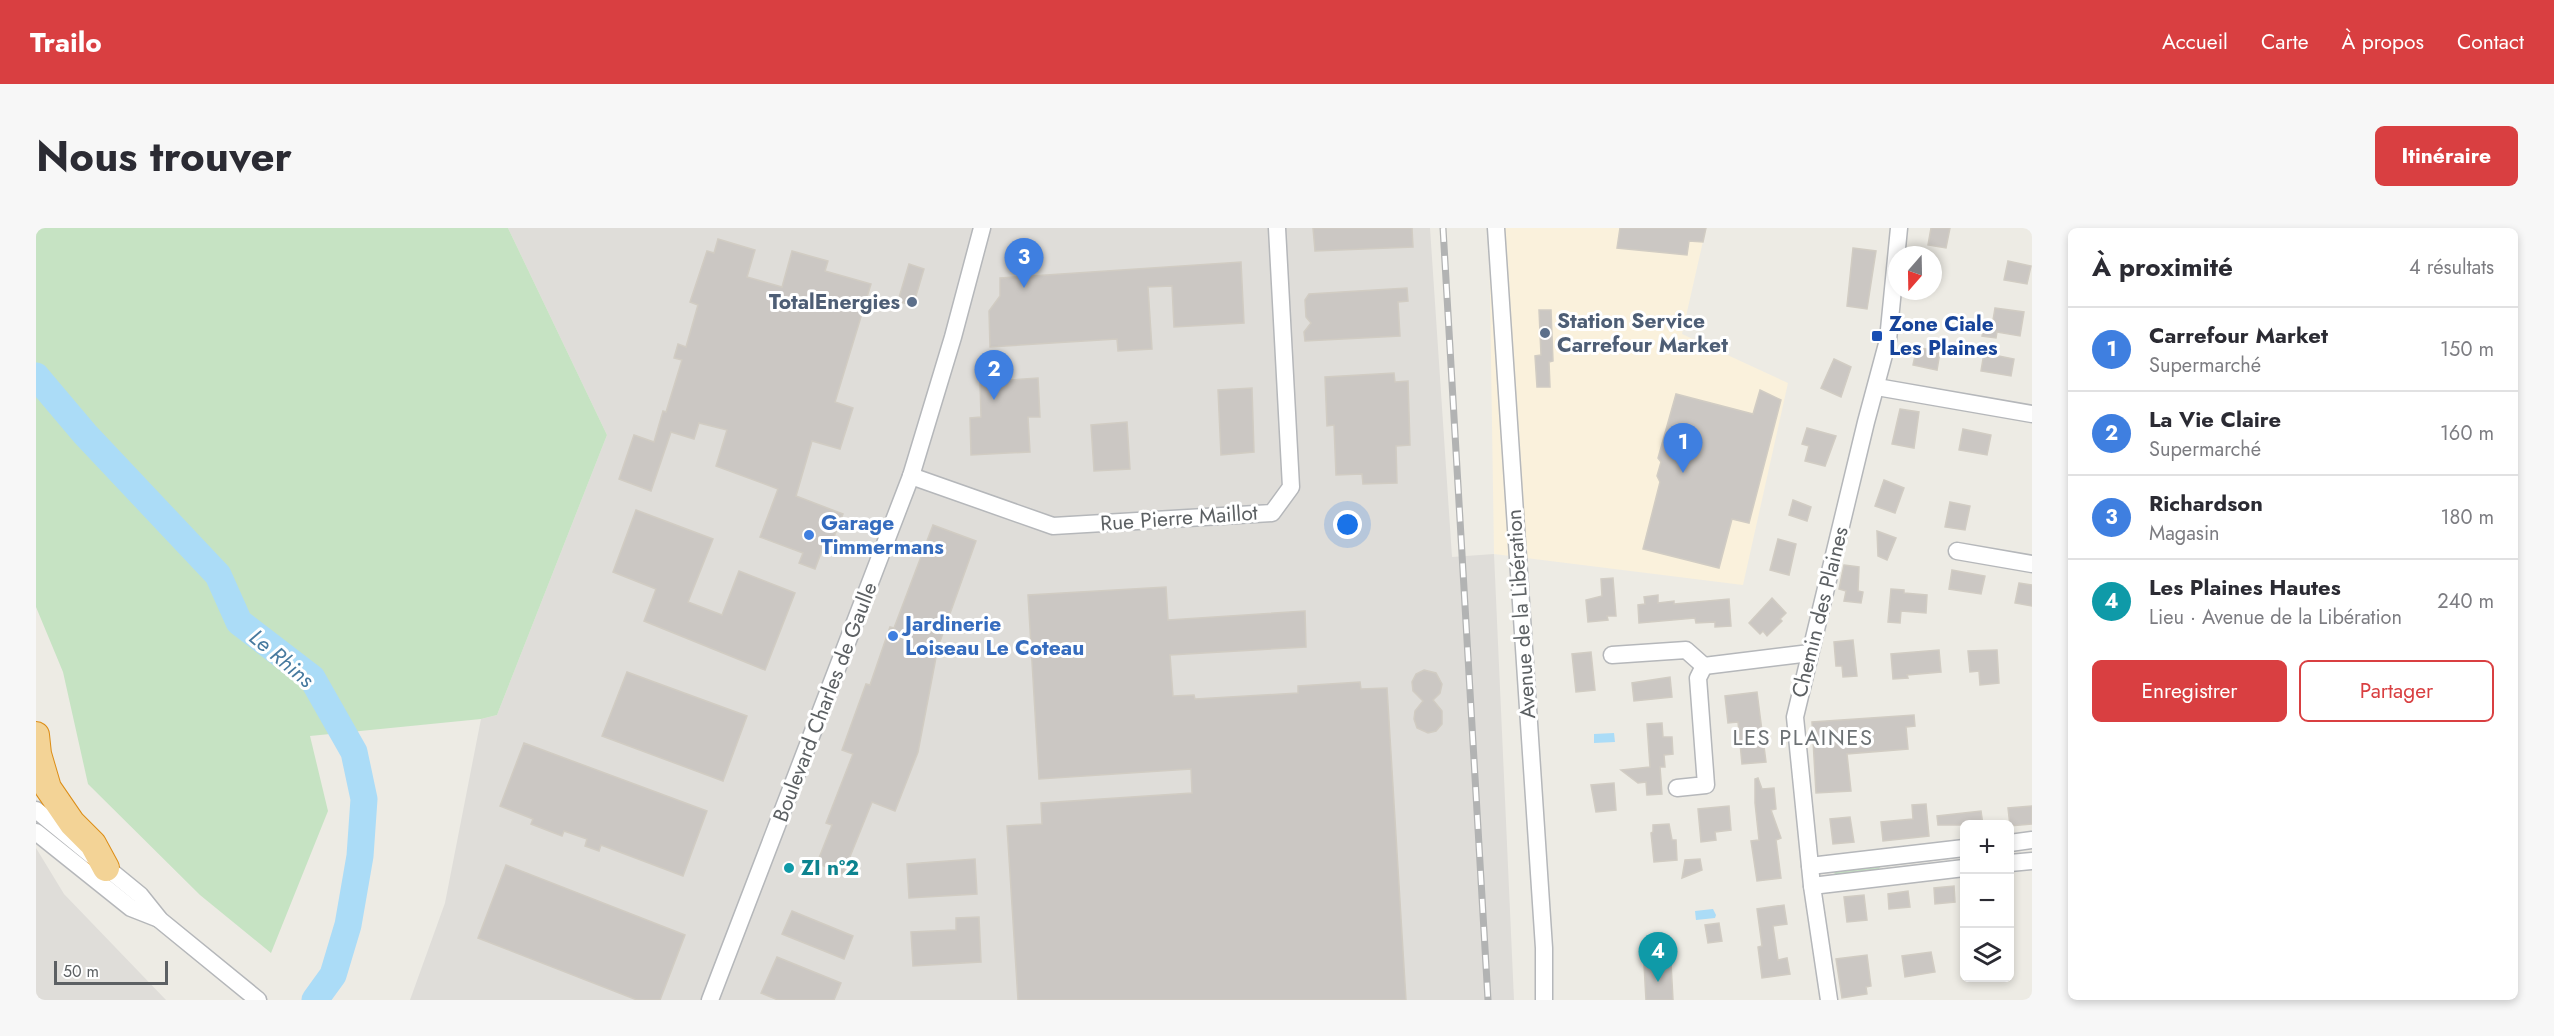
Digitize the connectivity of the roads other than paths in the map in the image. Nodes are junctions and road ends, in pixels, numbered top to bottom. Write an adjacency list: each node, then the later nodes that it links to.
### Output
1 (982, 228): 7 (street, Boulevard Charles de Gaulle)
2 (1277, 228): 7 (street, Rue Pierre Maillot)
3 (1496, 228): 29 (street, Avenue de la Libération)
4 (1899, 228): 5 (street, Chemin des Plaines)
5 (1877, 387): 6 (street); 10 (street, Chemin des Plaines)
6 (2032, 414)
7 (911, 476): 28 (street, Boulevard Charles de Gaulle)
8 (1957, 550): 9 (street)
9 (2032, 564)
10 (1810, 653): 12 (street); 22 (street, Chemin des Plaines)
11 (1612, 655): 12 (street)
12 (1704, 666): 14 (street)
13 (36, 735): 23 (highway)
14 (1677, 788)
15 (36, 810): 23 (street)
16 (36, 832): 26 (street)
17 (2032, 840): 18 (street)
18 (2014, 842)
19 (1960, 849): 22 (street)
20 (2032, 861): 21 (street)
21 (2014, 863)
22 (1810, 866): 25 (street, Chemin des Plaines)
23 (106, 868): 26 (street)
24 (1960, 869): 25 (street)
25 (1812, 886): 30 (street, Chemin des Plaines)
26 (160, 920): 27 (street)
27 (258, 1000)
28 (710, 1000)
29 (1544, 1000)
30 (1829, 1000)

